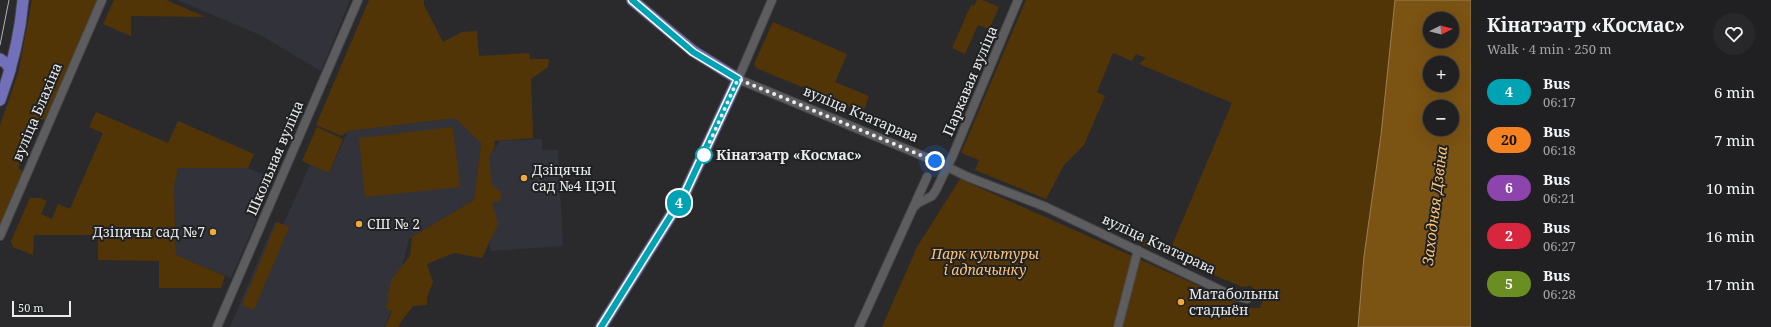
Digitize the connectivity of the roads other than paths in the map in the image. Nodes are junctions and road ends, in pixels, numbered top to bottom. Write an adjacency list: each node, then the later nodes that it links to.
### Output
1 (23, 0): 8 (main road)
2 (102, 0): 14 (street, вуліца Блахіна)
3 (358, 0): 17 (street, Школьная вуліца)
4 (632, 0): 9 (main road, вуліца Ктатарава)
5 (772, 0): 9 (street)
6 (1018, 0): 11 (street, Паркавая вуліца)
7 (0, 59): 8 (main road)
8 (10, 70): 10 (main road)
9 (738, 79): 11 (street, вуліца Ктатарава); 18 (main road)
10 (0, 100)
11 (947, 167): 13 (street, Паркавая вуліца); 15 (street, вуліца Ктатарава)
12 (927, 178): 13 (street)
13 (914, 207): 19 (street)
14 (0, 236)
15 (1138, 250): 16 (street, вуліца Ктатарава); 20 (street)
16 (1247, 299)
17 (217, 327)
18 (601, 327)
19 (859, 327)
20 (1118, 327)

